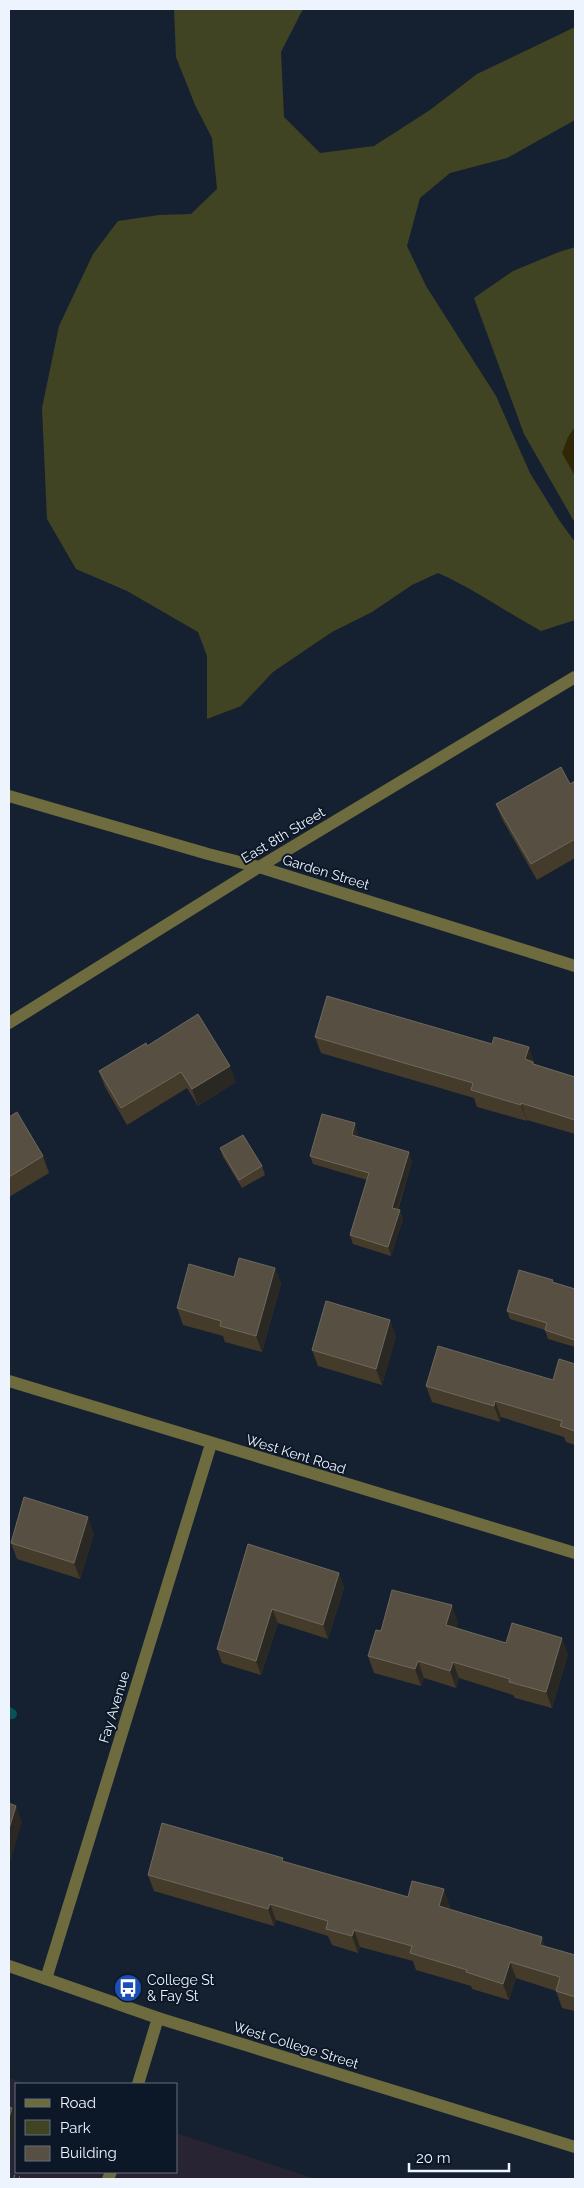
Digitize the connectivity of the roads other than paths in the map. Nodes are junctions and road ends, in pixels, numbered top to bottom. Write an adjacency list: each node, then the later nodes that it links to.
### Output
1 (575, 677): 3 (street, East 8th Street)
2 (9, 796): 3 (street, Garden Street)
3 (259, 867): 4 (street, Garden Street); 5 (street, East 8th Street)
4 (575, 966)
5 (9, 1023)
6 (9, 1381): 7 (street, West Kent Road)
7 (211, 1444): 8 (street, West Kent Road); 10 (street, Fay Avenue)
8 (575, 1553)
9 (9, 1966): 10 (street, West College Street)
10 (46, 1979): 11 (street, West College Street)
11 (158, 2018): 12 (street); 13 (street, West College Street)
12 (138, 2083)
13 (575, 2147)

